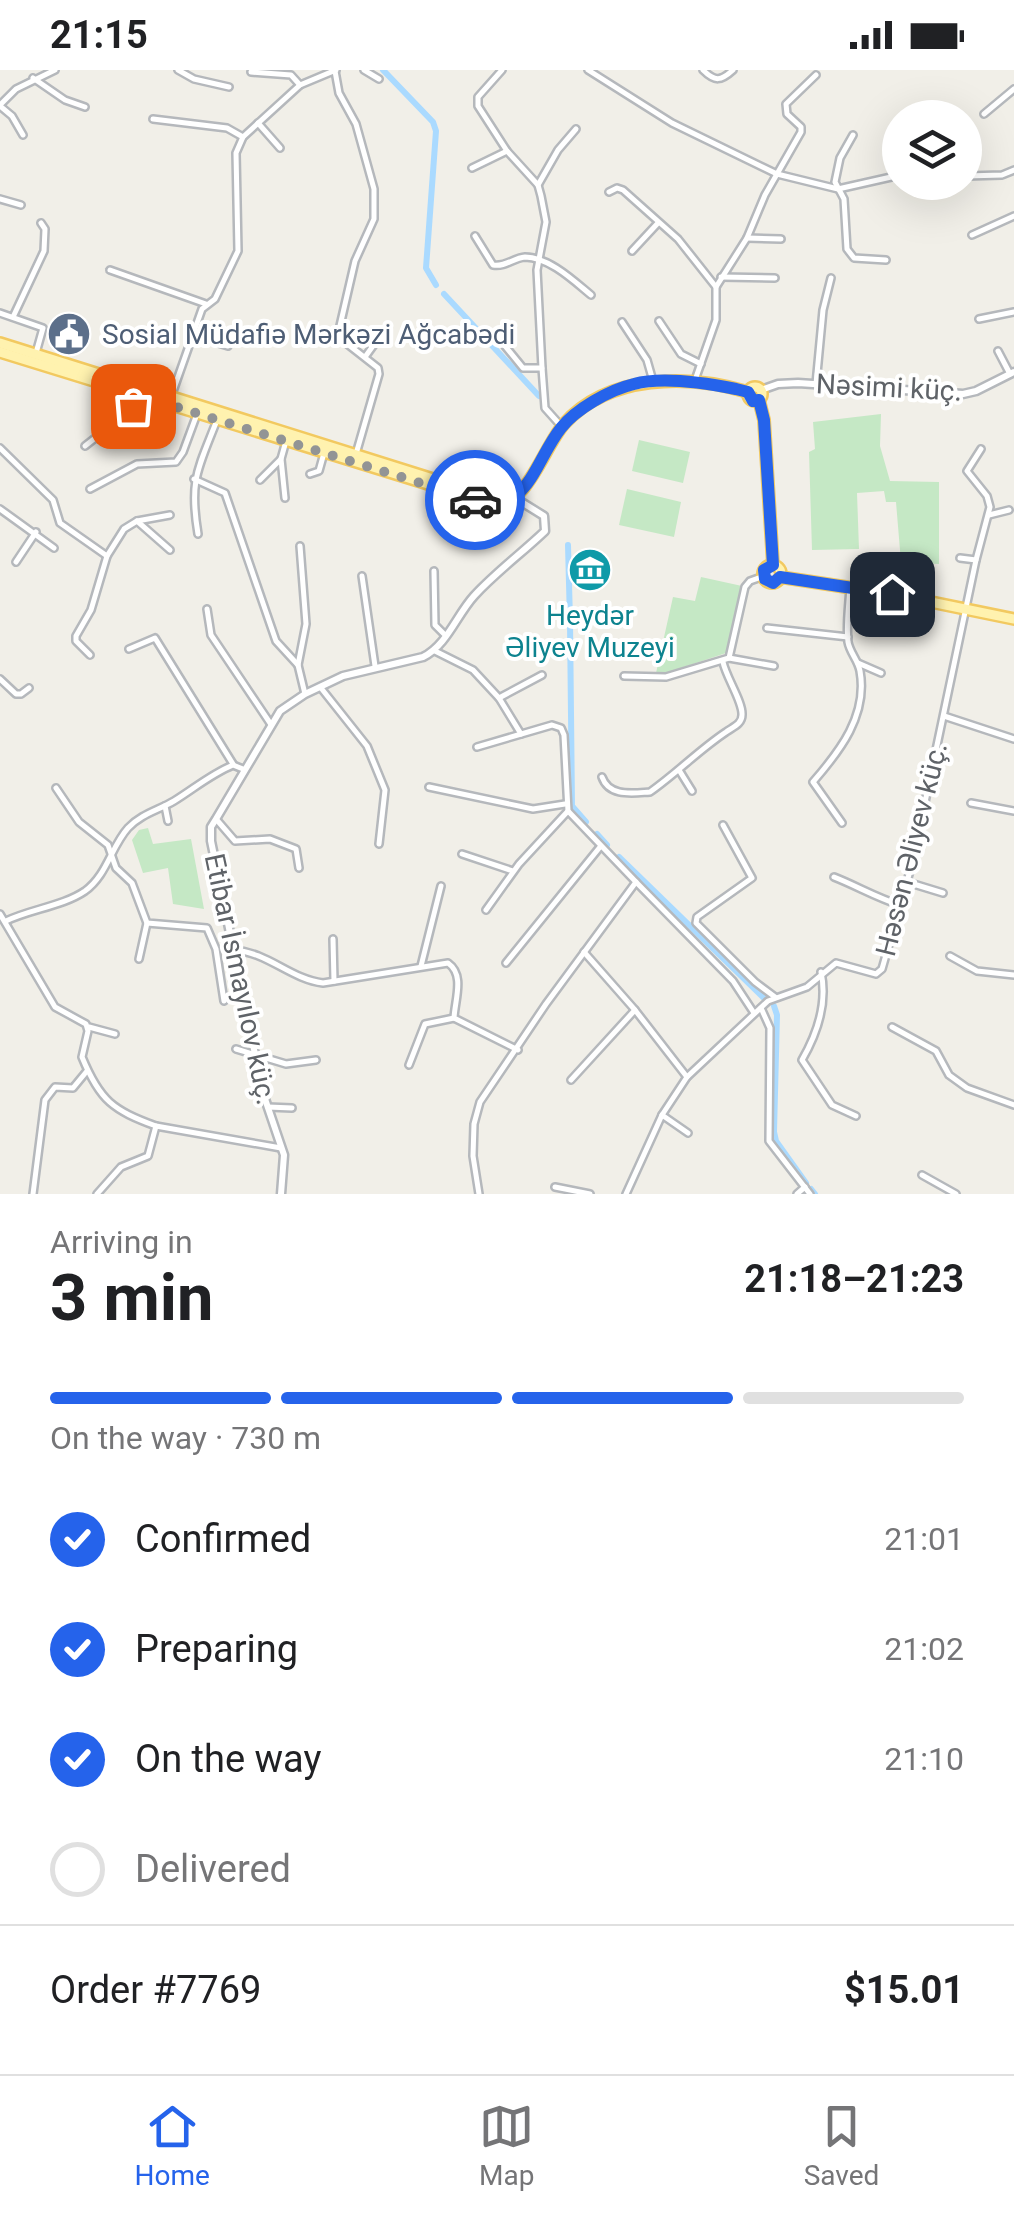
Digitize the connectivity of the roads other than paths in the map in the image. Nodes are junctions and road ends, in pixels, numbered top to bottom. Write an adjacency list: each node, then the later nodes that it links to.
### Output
1 (55, 70): 11 (street)
2 (178, 70): 14 (street)
3 (335, 70): 13 (street); 67 (street)
4 (364, 70): 12 (street)
5 (502, 70): 26 (street)
6 (588, 70): 29 (street)
7 (703, 70): 8 (street)
8 (733, 70)
9 (251, 72): 13 (street)
10 (816, 75): 29 (street)
11 (33, 78): 16 (street); 17 (street)
12 (379, 79)
13 (300, 85): 20 (street)
14 (229, 87)
15 (1014, 89): 18 (street)
16 (0, 106): 22 (street)
17 (85, 107)
18 (984, 114)
19 (153, 120): 24 (street)
20 (258, 123): 24 (street); 25 (street)
21 (576, 129): 32 (street)
22 (23, 135)
23 (853, 135): 33 (street)
24 (243, 137): 53 (street)
25 (280, 148)
26 (507, 150): 27 (street); 32 (street)
27 (472, 168)
28 (1014, 170): 30 (street)
29 (776, 174): 33 (street); 42 (street)
30 (982, 176)
31 (882, 179): 33 (street)
32 (538, 186): 45 (street)
33 (838, 189): 46 (street)
34 (609, 192): 39 (street)
35 (0, 198): 36 (street)
36 (21, 205)
37 (1014, 216): 40 (street)
38 (41, 223): 56 (street)
39 (658, 223): 44 (street); 51 (street)
40 (972, 235)
41 (475, 236): 45 (street)
42 (746, 238): 43 (street); 48 (street)
43 (781, 239)
44 (632, 250)
45 (538, 260): 52 (street); 69 (street)
46 (886, 260)
47 (110, 270): 53 (street)
48 (721, 276): 49 (street); 51 (street)
49 (775, 278)
50 (831, 278): 73 (street)
51 (716, 287): 68 (street)
52 (591, 295)
53 (206, 304): 60 (street)
54 (0, 312): 56 (street)
55 (1014, 312): 57 (street)
56 (13, 317): 66 (street)
57 (979, 318)
58 (622, 322): 71 (street)
59 (659, 322): 68 (street)
60 (192, 336): 63 (street); 76 (street)
61 (378, 339): 67 (street)
62 (0, 346): 66 (main road); 74 (main road)
63 (228, 346)
64 (506, 346): 69 (street)
65 (998, 351): 70 (street)
66 (36, 354): 76 (main road)
67 (364, 358): 85 (street)
68 (701, 364): 72 (street)
69 (542, 368): 79 (street)
70 (1012, 373): 73 (street, Nəsimi küç.)
71 (653, 382): 72 (main road); 79 (main road)
72 (694, 384): 75 (main road)
73 (816, 384): 75 (street, Nəsimi küç.)
74 (138, 395): 77 (main road); 81 (street)
75 (760, 395): 107 (main road)
76 (171, 397): 85 (main road)
77 (197, 414): 78 (main road); 90 (street)
78 (217, 420): 80 (main road); 88 (street)
79 (562, 427): 92 (main road)
80 (286, 441): 84 (main road); 86 (street)
81 (85, 446)
82 (0, 448): 103 (street)
83 (981, 449): 95 (street)
84 (324, 453): 87 (street); 92 (main road)
85 (356, 454): 92 (main road)
86 (281, 459): 89 (street); 91 (street)
87 (310, 474)
88 (194, 479): 99 (street); 124 (street)
89 (260, 480)
90 (90, 489)
91 (286, 498)
92 (516, 498): 117 (street)
93 (0, 509): 98 (street)
94 (1009, 510): 95 (street)
95 (989, 514): 105 (street, Həsən Əliyev küç.)
96 (170, 515): 97 (street)
97 (138, 522): 102 (street); 103 (street)
98 (36, 532): 101 (street); 106 (street)
99 (198, 534)
100 (300, 546): 124 (street)
101 (54, 548)
102 (170, 550)
103 (108, 556): 121 (street)
104 (960, 558): 105 (street)
105 (976, 560): 114 (street, Həsən Əliyev küç.)
106 (16, 562)
107 (773, 565): 110 (main road); 111 (main road)
108 (434, 570): 117 (street)
109 (362, 576): 125 (street)
110 (764, 576): 111 (main road); 122 (street)
111 (780, 577): 112 (main road)
112 (850, 587): 114 (main road); 118 (street)
113 (207, 609): 136 (street)
114 (966, 610): 115 (main road); 135 (street, Həsən Əliyev küç.)
115 (1014, 619)
116 (767, 628): 118 (street)
117 (445, 635): 120 (street)
118 (848, 637): 123 (street)
119 (129, 649): 140 (street)
120 (434, 651): 125 (street, Etibar İsmayılov küç.); 134 (street)
121 (90, 656)
122 (726, 660): 126 (street); 129 (street); 142 (street)
123 (858, 663): 127 (street); 153 (street)
124 (298, 665): 133 (street)
125 (375, 666): 132 (street, Etibar İsmayılov küç.)
126 (774, 666)
127 (882, 672)
128 (542, 675): 134 (street)
129 (624, 676)
130 (0, 678): 131 (street)
131 (29, 688)
132 (321, 688): 133 (street, Etibar İsmayılov küç.); 155 (street)
133 (305, 694): 136 (street, Etibar İsmayılov küç.)
134 (499, 698): 137 (street)
135 (944, 716): 138 (street); 165 (street, Həsən Əliyev küç.)
136 (270, 723): 141 (street, Etibar İsmayılov küç.)
137 (521, 734): 139 (street); 149 (street)
138 (1014, 739)
139 (477, 747)
140 (233, 764): 141 (street); 148 (street)
141 (242, 769): 151 (street, Etibar İsmayılov küç.)
142 (679, 770): 143 (street); 146 (street)
143 (602, 777)
144 (429, 786): 149 (street)
145 (56, 788): 159 (street)
146 (692, 791)
147 (971, 803): 150 (street)
148 (164, 806): 152 (street); 159 (street)
149 (566, 808): 156 (street); 162 (street)
150 (1014, 812)
151 (216, 819): 161 (street); 174 (street, Etibar İsmayılov küç.)
152 (168, 821)
153 (842, 824)
154 (724, 825): 183 (street)
155 (379, 844)
156 (600, 847): 160 (street); 178 (street)
157 (620, 852): 160 (street)
158 (462, 854): 162 (street)
159 (112, 855): 171 (street); 172 (street)
160 (612, 860): 164 (street)
161 (299, 868)
162 (513, 871): 169 (street)
163 (834, 877): 168 (street)
164 (636, 882): 175 (street); 187 (street)
165 (907, 882): 167 (street); 168 (street, Həsən Əliyev küç.)
166 (440, 886): 179 (street)
167 (943, 893)
168 (901, 905): 180 (street, Həsən Əliyev küç.)
169 (486, 910)
170 (0, 914): 171 (street)
171 (6, 921): 190 (street)
172 (147, 923): 177 (street); 184 (street, Etibar İsmayılov küç.)
173 (333, 939): 182 (street)
174 (234, 950): 182 (street); 194 (street, Etibar İsmayılov küç.)
175 (584, 952): 186 (street); 193 (street)
176 (950, 956): 181 (street)
177 (139, 959)
178 (506, 963)
179 (422, 966): 182 (street); 188 (street)
180 (822, 972): 183 (street, Həsən Əliyev küç.); 204 (street)
181 (1014, 975)
182 (334, 981)
183 (775, 996): 185 (street, Həsən Əliyev küç.)
184 (224, 1000)
185 (761, 1008): 187 (street, Həsən Əliyev küç.); 210 (street)
186 (636, 1010): 198 (street); 199 (street)
187 (755, 1014): 198 (street, Həsən Əliyev küç.)
188 (454, 1018): 193 (street); 196 (street)
189 (892, 1026): 200 (street)
190 (88, 1028): 191 (street); 197 (street)
191 (114, 1034)
192 (236, 1049): 194 (street)
193 (518, 1050): 214 (street)
194 (255, 1053): 195 (street); 201 (street, Etibar İsmayılov küç.)
195 (316, 1060)
196 (409, 1065)
197 (88, 1071): 205 (street); 211 (street)
198 (687, 1077): 203 (street, Həsən Əliyev küç.)
199 (571, 1080)
200 (1014, 1105)
201 (268, 1107): 202 (street); 207 (street, Etibar İsmayılov küç.)
202 (292, 1108)
203 (662, 1115): 206 (street); 216 (street, Həsən Əliyev küç.)
204 (856, 1116)
205 (156, 1126): 207 (street); 212 (street)
206 (688, 1133)
207 (281, 1148): 213 (street, Etibar İsmayılov küç.)
208 (922, 1175): 219 (street)
209 (556, 1187): 215 (street)
210 (804, 1187): 217 (street); 218 (street)
211 (33, 1194)
212 (96, 1194)
213 (281, 1194)
214 (478, 1194)
215 (590, 1194)
216 (626, 1194)
217 (797, 1194)
218 (810, 1194)
219 (956, 1194)

